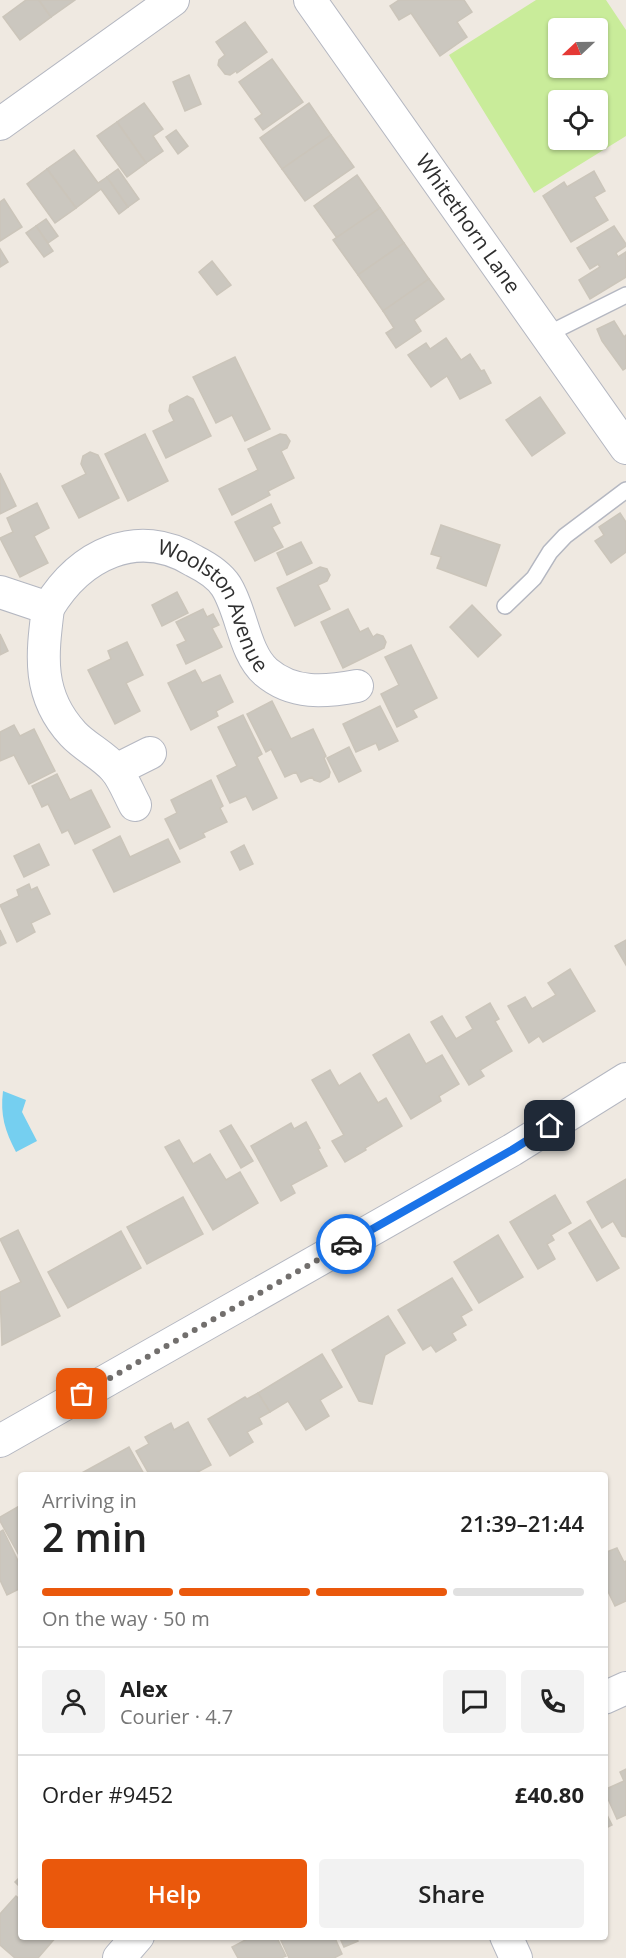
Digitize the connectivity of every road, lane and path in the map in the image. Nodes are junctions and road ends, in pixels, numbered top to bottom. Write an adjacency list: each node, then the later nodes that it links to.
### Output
1 (173, 0): 3 (street)
2 (310, 0): 5 (street, Whitethorn Lane)
3 (0, 124)
4 (626, 295): 5 (lane)
5 (548, 334): 6 (street, Whitethorn Lane)
6 (626, 448)
7 (626, 490): 9 (lane)
8 (0, 592): 10 (street)
9 (505, 606)
10 (48, 608): 11 (street, Woolston Avenue); 13 (street, Woolston Avenue)
11 (357, 686)
12 (150, 753): 13 (street)
13 (116, 770): 14 (street, Woolston Avenue)
14 (135, 805)
15 (626, 1079): 16 (street)
16 (0, 1441)
17 (626, 1688): 18 (street)
18 (608, 1696)
19 (135, 1940): 21 (street)
20 (508, 1940): 22 (street)
21 (119, 1958)
22 (516, 1958)

